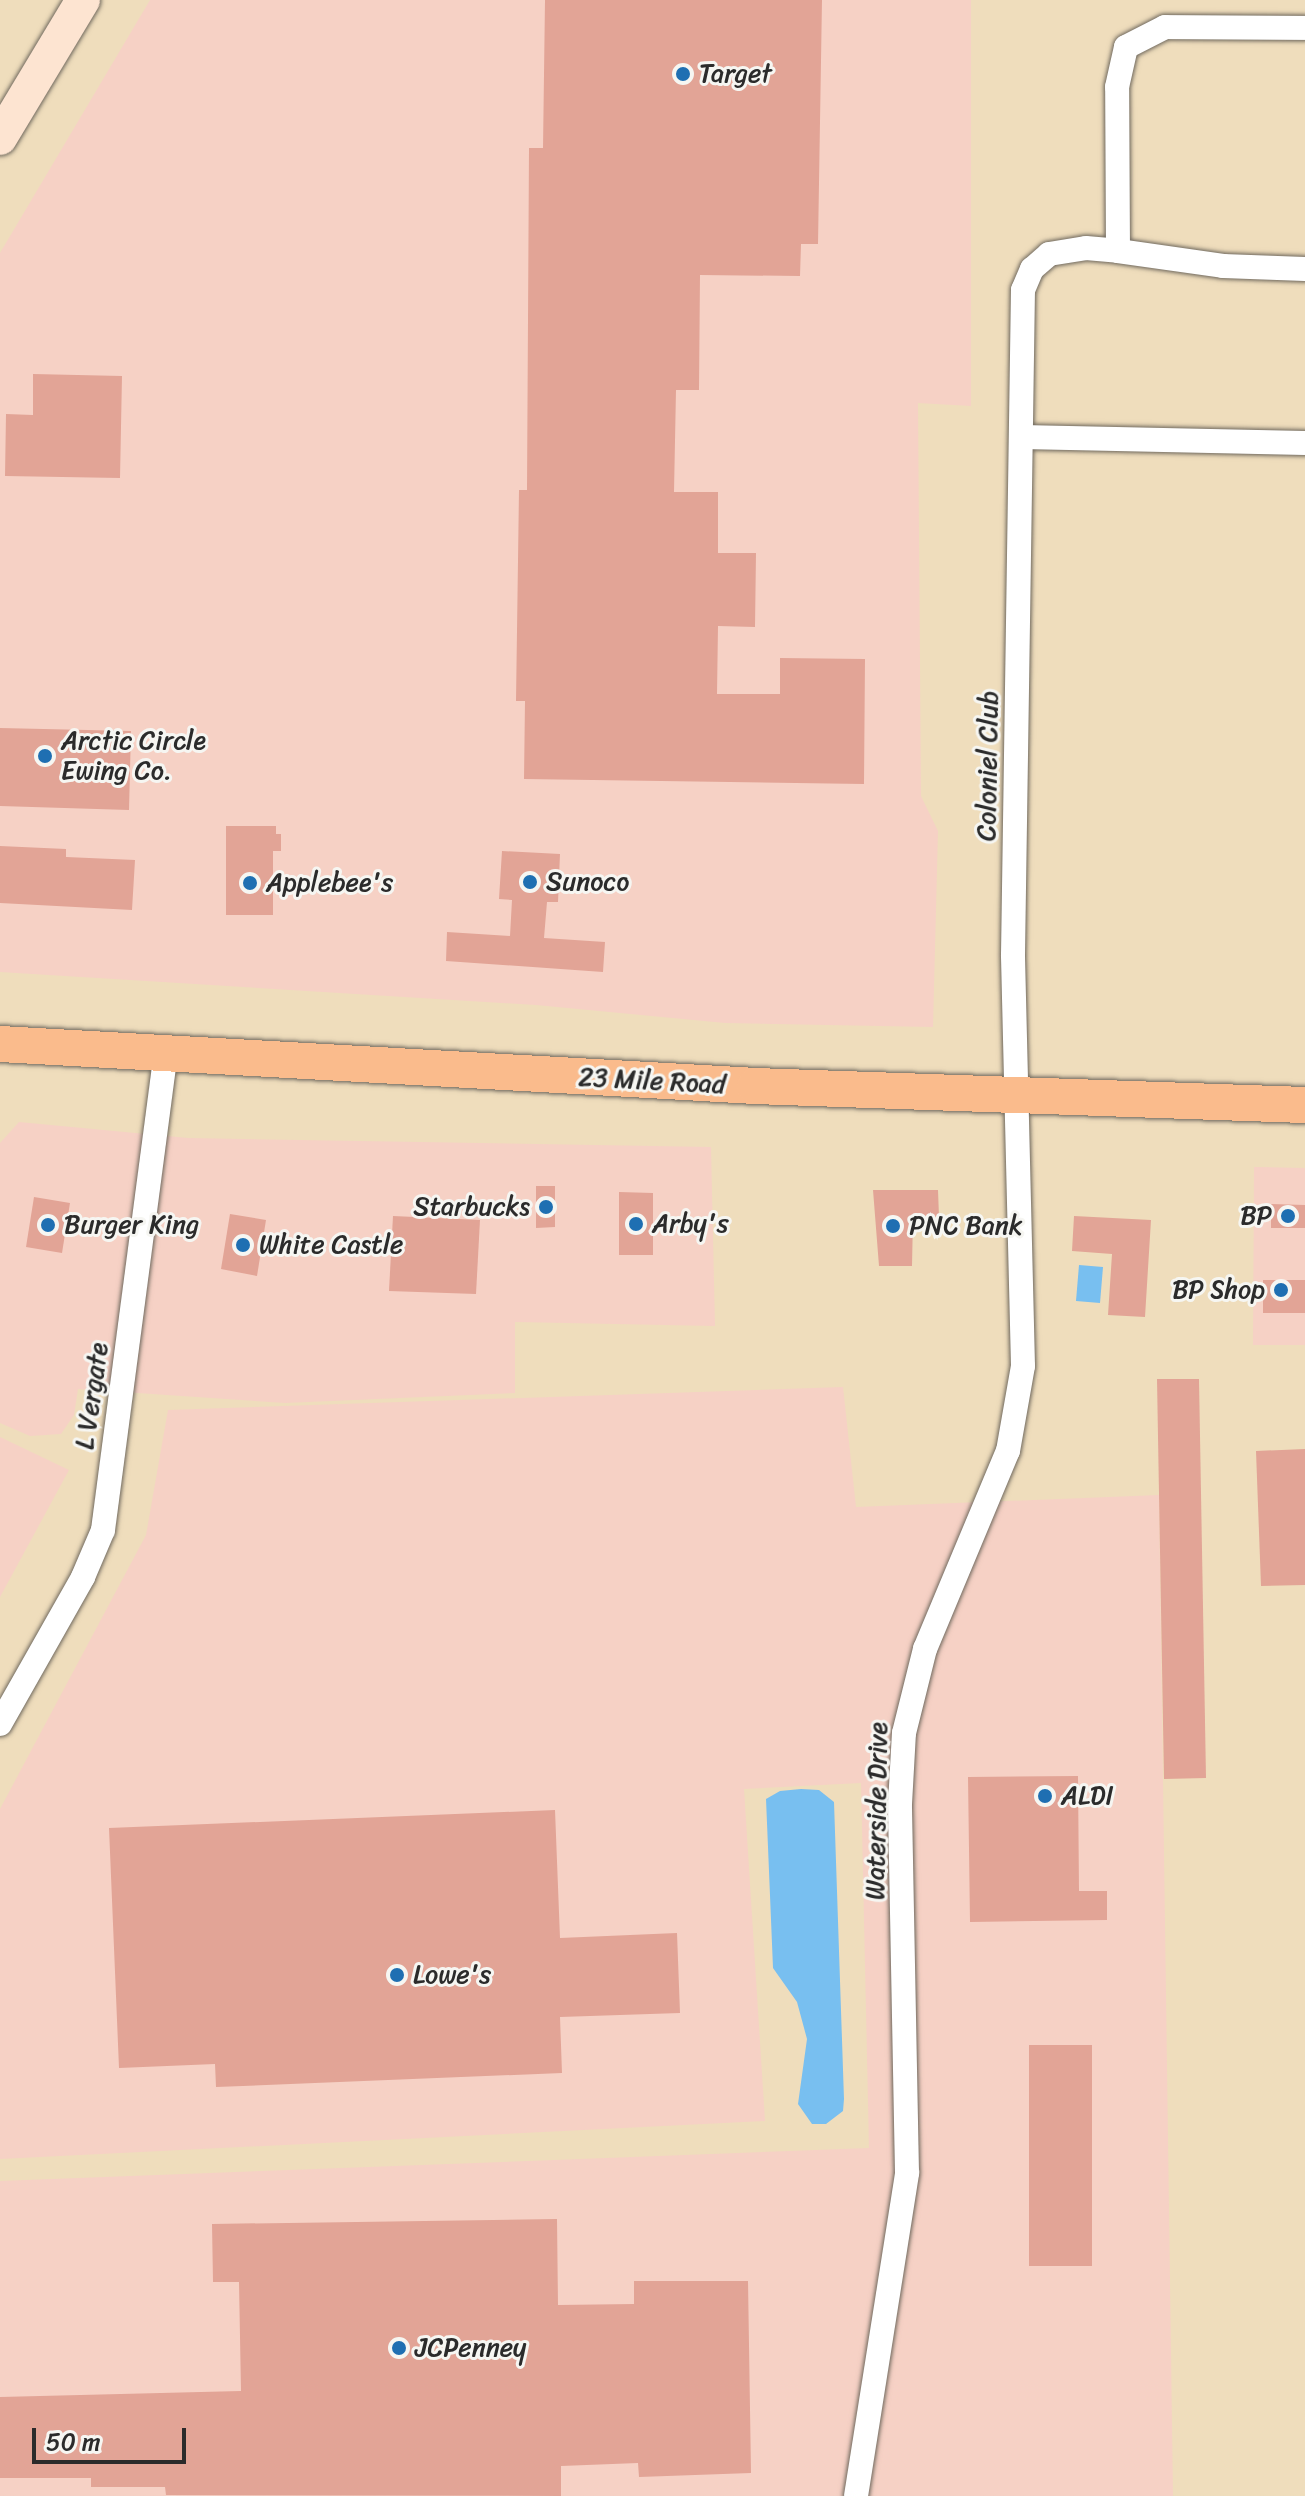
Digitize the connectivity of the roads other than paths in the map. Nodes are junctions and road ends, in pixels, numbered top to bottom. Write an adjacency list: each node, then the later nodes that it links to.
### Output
1 (83, 0): 3 (main road)
2 (1305, 28): 4 (street)
3 (0, 138)
4 (1118, 251): 5 (street, Coloniel Club); 6 (street, Coloniel Club)
5 (1305, 269)
6 (1022, 437): 7 (street); 10 (street, Coloniel Club)
7 (1305, 443)
8 (0, 1044): 9 (main road, 23 Mile Road)
9 (166, 1052): 10 (main road, 23 Mile Road); 12 (street, L Vergate)
10 (1019, 1096): 11 (main road, 23 Mile Road); 13 (street, Waterside Drive)
11 (1305, 1105)
12 (0, 1724)
13 (856, 2496)

